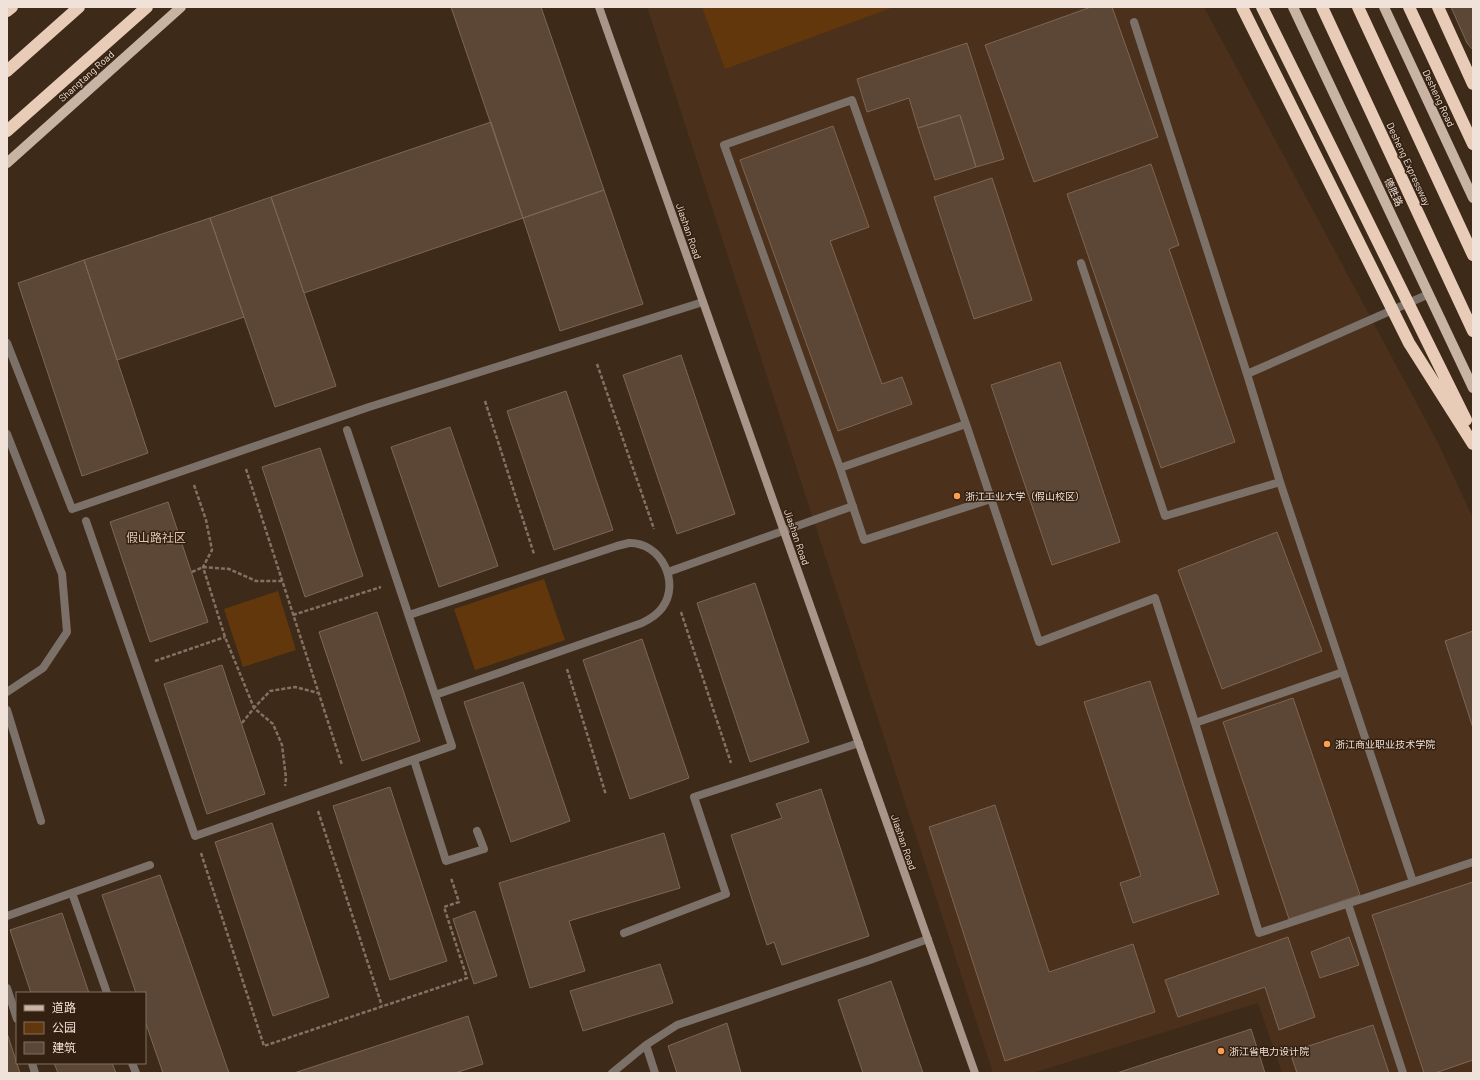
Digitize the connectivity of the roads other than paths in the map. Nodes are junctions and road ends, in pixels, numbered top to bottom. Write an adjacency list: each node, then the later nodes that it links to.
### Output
1 (12, 7): 14 (highway)
2 (79, 7): 16 (highway)
3 (147, 7): 18 (highway)
4 (181, 7): 20 (main road, Shangtang Road)
5 (600, 7): 25 (street, Jiashan Road)
6 (1242, 7): 34 (highway, bridge)
7 (1262, 7): 33 (highway, bridge)
8 (1293, 7): 24 (main road, 德胜路)
9 (1322, 7): 26 (highway, Desheng Expressway, bridge)
10 (1358, 7): 22 (highway, Desheng Expressway)
11 (1384, 7): 21 (main road, Desheng Road)
12 (1409, 7): 19 (highway)
13 (1438, 7): 17 (highway)
14 (7, 11)
15 (1134, 22): 28 (lane)
16 (7, 71)
17 (1473, 84)
18 (7, 131)
19 (1473, 144)
20 (7, 163)
21 (1473, 198)
22 (1473, 255)
23 (1081, 263): 36 (lane)
24 (1429, 294): 28 (lane); 29 (main road, 德胜路)
25 (704, 302): 27 (lane); 40 (street, Jiashan Road)
26 (1473, 331)
27 (7, 342)
28 (1247, 374): 36 (lane)
29 (1473, 388)
30 (966, 424): 35 (lane); 35 (lane); 37 (lane)
31 (348, 430): 42 (lane)
32 (7, 434): 44 (lane)
33 (1473, 435)
34 (1473, 444)
35 (840, 468): 38 (lane)
36 (1280, 482): 43 (lane)
37 (991, 499): 38 (lane); 47 (lane)
38 (853, 506): 40 (lane)
39 (86, 521): 49 (lane)
40 (784, 531): 41 (lane); 48 (street, Jiashan Road)
41 (668, 572): 42 (lane); 45 (lane)
42 (409, 616): 45 (lane)
43 (1343, 672): 47 (lane); 54 (lane)
44 (7, 692)
45 (435, 695): 49 (lane)
46 (7, 710): 50 (lane)
47 (1195, 723): 56 (lane)
48 (859, 743): 58 (lane); 59 (street, Jiashan Road)
49 (414, 760): 51 (lane)
50 (41, 821)
51 (478, 831)
52 (1473, 862): 54 (lane)
53 (150, 866): 55 (lane)
54 (1413, 882): 56 (lane)
55 (72, 893): 57 (lane); 61 (lane)
56 (1348, 904): 67 (lane)
57 (7, 916)
58 (624, 933)
59 (928, 940): 63 (lane); 66 (street, Jiashan Road)
60 (7, 988): 62 (lane)
61 (107, 992)
62 (16, 1016)
63 (646, 1045): 64 (lane); 65 (lane)
64 (612, 1073)
65 (655, 1073)
66 (975, 1073)
67 (1403, 1073)

